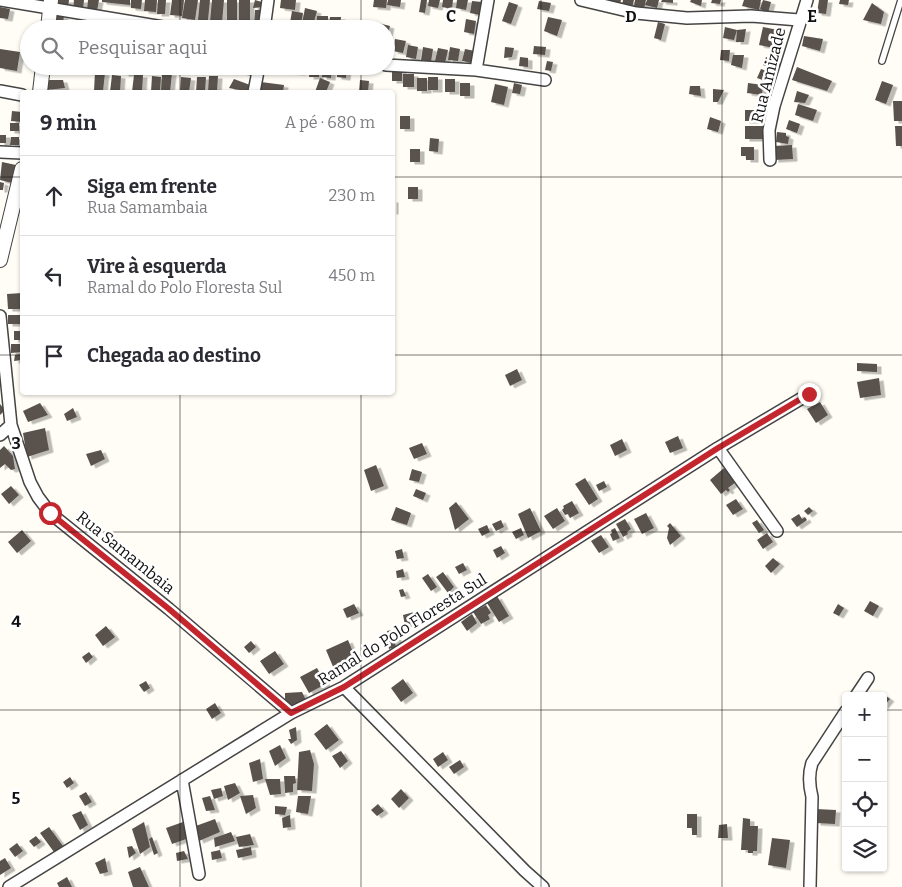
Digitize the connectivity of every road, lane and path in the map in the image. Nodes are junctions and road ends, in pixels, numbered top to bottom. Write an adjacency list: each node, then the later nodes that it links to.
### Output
1 (1, 0): 7 (street)
2 (268, 0): 10 (street)
3 (488, 0): 14 (street)
4 (581, 0): 11 (street)
5 (807, 0): 11 (street, Rua Amizade)
6 (901, 0): 12 (lane)
7 (51, 4): 8 (street); 9 (street)
8 (49, 20)
9 (131, 20)
10 (265, 20)
11 (800, 20): 24 (street, Rua Amizade)
12 (882, 61)
13 (395, 65): 14 (street)
14 (476, 70): 17 (street)
15 (42, 75): 18 (street)
16 (257, 75): 19 (street)
17 (545, 80)
18 (40, 90)
19 (254, 90)
20 (0, 91): 21 (street)
21 (20, 95)
22 (0, 152): 23 (street)
23 (20, 153)
24 (770, 160)
25 (20, 177): 26 (street)
26 (0, 260)
27 (0, 316): 29 (street, Rua Samambaia)
28 (809, 394): 31 (street, Ramal do Polo Floresta Sul)
29 (11, 425): 30 (street); 36 (street, Rua Samambaia)
30 (0, 435)
31 (718, 448): 32 (street); 34 (street, Ramal do Polo Floresta Sul)
32 (777, 531)
33 (868, 678): 35 (street)
34 (344, 687): 36 (street, Ramal do Polo Floresta Sul); 41 (street)
35 (859, 692)
36 (291, 713): 38 (street, Ramal do Polo Floresta Sul)
37 (842, 717): 42 (street)
38 (182, 780): 39 (street); 40 (street, Ramal do Polo Floresta Sul)
39 (199, 874)
40 (10, 887)
41 (543, 887)
42 (810, 887)

